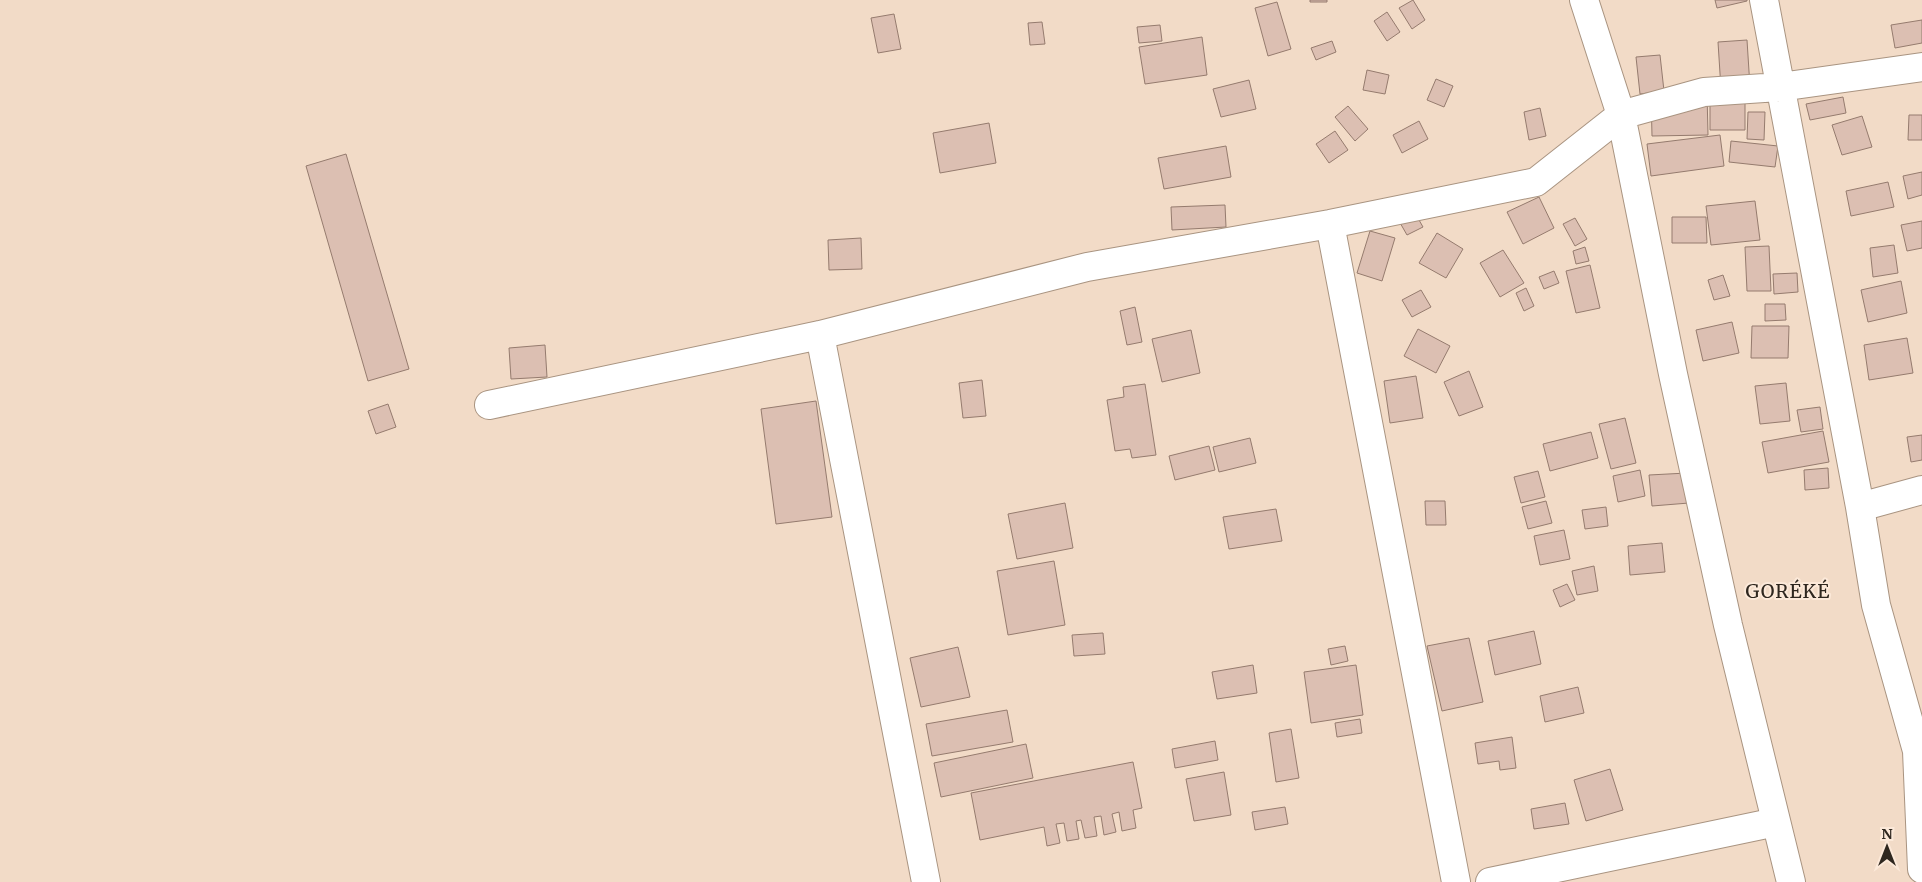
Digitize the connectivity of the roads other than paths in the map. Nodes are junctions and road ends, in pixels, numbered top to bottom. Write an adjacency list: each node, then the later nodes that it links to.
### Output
1 (1584, 0): 5 (street)
2 (1764, 0): 4 (street)
3 (1922, 67): 4 (street)
4 (1780, 87): 5 (street); 10 (street)
5 (1621, 115): 6 (street); 12 (street)
6 (1330, 224): 7 (street); 15 (street)
7 (820, 334): 8 (street); 14 (street)
8 (489, 405)
9 (1922, 490): 10 (street)
10 (1860, 507): 11 (street)
11 (1920, 751): 13 (street)
12 (1776, 822): 16 (street); 17 (street)
13 (1922, 869)
14 (926, 882)
15 (1456, 882)
16 (1490, 882)
17 (1791, 882)

